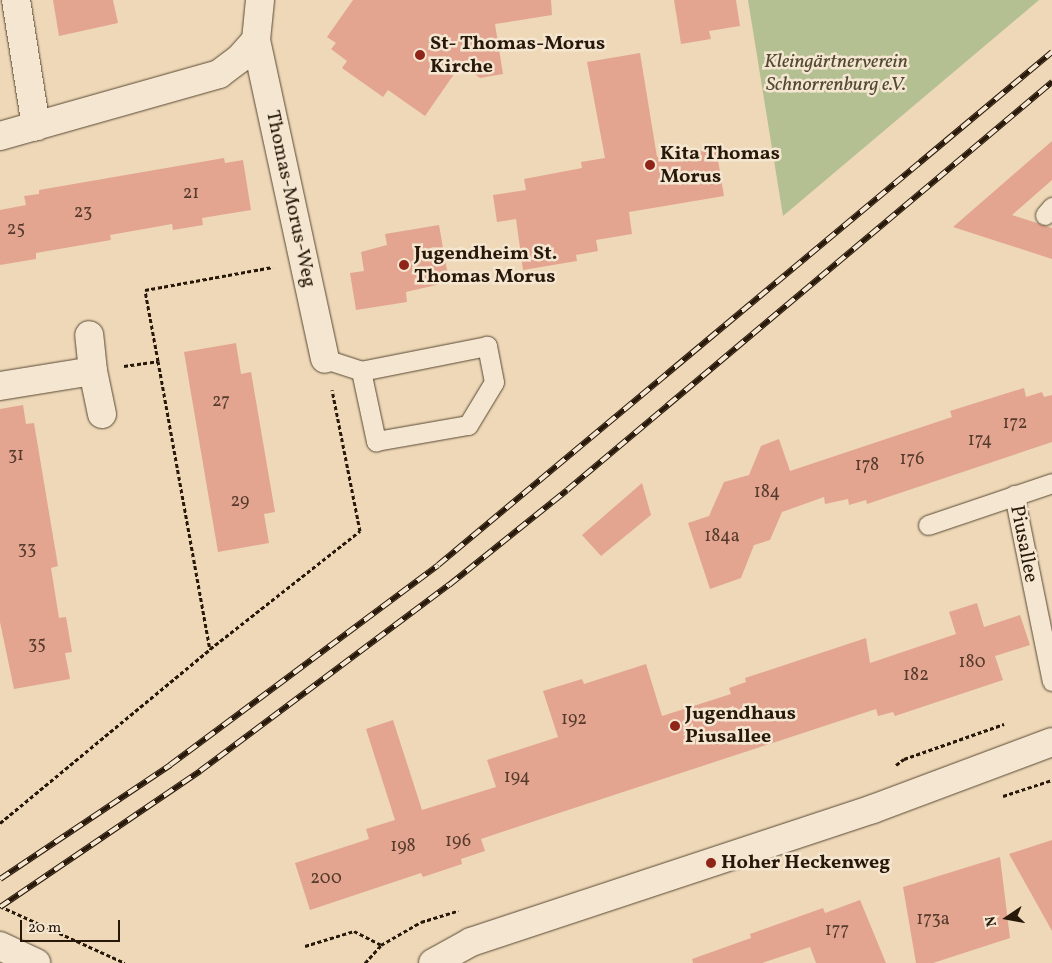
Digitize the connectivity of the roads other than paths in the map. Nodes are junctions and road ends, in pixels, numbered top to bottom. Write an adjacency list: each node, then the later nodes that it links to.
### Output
1 (16, 0): 4 (street)
2 (260, 0): 3 (street, Thomas-Morus-Weg)
3 (256, 40): 4 (street); 7 (street, Thomas-Morus-Weg)
4 (36, 126): 5 (street)
5 (0, 136)
6 (89, 335): 8 (street)
7 (325, 359): 9 (lane)
8 (94, 371): 10 (street); 11 (street)
9 (361, 371): 9 (lane)
10 (0, 386)
11 (102, 414)
12 (1052, 483): 13 (lane)
13 (1014, 495): 14 (lane); 15 (lane, Piusallee)
14 (928, 525)
15 (1052, 681)
16 (1052, 742): 19 (street)
17 (0, 946): 18 (street)
18 (36, 963)
19 (433, 963)

